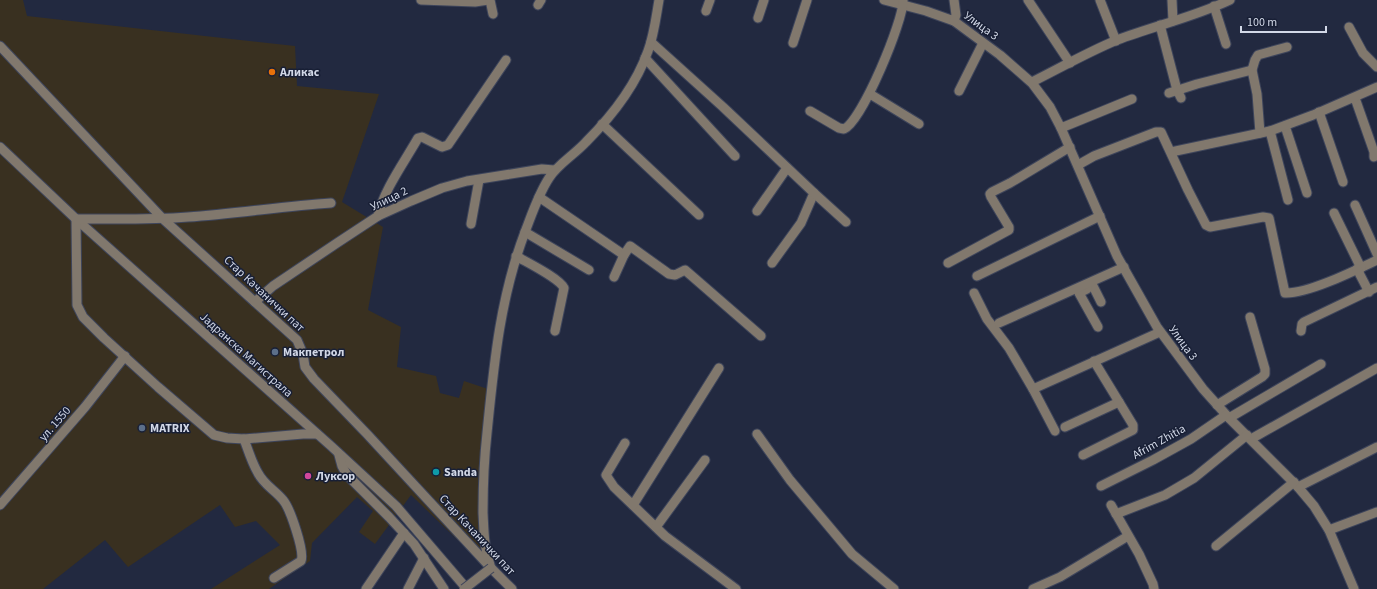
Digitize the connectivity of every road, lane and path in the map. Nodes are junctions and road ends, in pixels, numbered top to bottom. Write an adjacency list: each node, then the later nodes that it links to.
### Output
1 (421, 0): 2 (street)
2 (489, 0): 16 (street)
3 (659, 0): 23 (street)
4 (710, 0): 15 (street)
5 (764, 0): 17 (street)
6 (807, 0): 24 (street)
7 (884, 0): 13 (street, Улица 3)
8 (954, 0): 18 (street)
9 (1028, 0): 31 (street)
10 (1100, 0): 22 (street)
11 (1172, 0): 19 (street)
12 (1230, 0): 14 (street)
13 (903, 2): 18 (street, Улица 3); 38 (street)
14 (1214, 6): 19 (street); 26 (street)
15 (706, 11)
16 (493, 14)
17 (758, 18)
18 (954, 21): 25 (street, Улица 3)
19 (1173, 21): 20 (street)
20 (1160, 26): 22 (street); 33 (street)
21 (1349, 27): 32 (street)
22 (1116, 41): 31 (street)
23 (651, 42): 29 (street); 55 (street)
24 (793, 43)
25 (983, 43): 35 (street, Улица 3); 37 (street)
26 (1226, 44)
27 (0, 46): 70 (street, Стар Качанички пат)
28 (1287, 47): 33 (street)
29 (645, 58): 43 (street); 52 (street)
30 (506, 60): 68 (street)
31 (1070, 63): 35 (street)
32 (1377, 68): 34 (street)
33 (1252, 70): 48 (street)
34 (1377, 72)
35 (1032, 82): 46 (street, Улица 3)
36 (1377, 87): 39 (street)
37 (959, 91)
38 (870, 94): 41 (street); 44 (street)
39 (1355, 98): 42 (street); 53 (street)
40 (1132, 99): 46 (street)
41 (810, 111)
42 (1319, 112): 45 (street); 58 (street)
43 (602, 124): 56 (street); 67 (street)
44 (919, 124)
45 (1285, 126): 47 (street); 60 (street)
46 (1062, 128): 50 (street, Улица 3)
47 (1270, 131): 48 (street); 62 (street)
48 (1260, 133): 51 (street)
49 (0, 147): 71 (street, Јадранска Магистрала)
50 (1070, 147): 54 (street, Улица 3); 80 (street)
51 (1171, 152): 54 (street); 81 (street)
52 (735, 156)
53 (1374, 157)
54 (1078, 165): 69 (street, Улица 3)
55 (787, 168): 59 (street); 65 (street)
56 (554, 170): 57 (street, Улица 2); 61 (street)
57 (479, 180): 68 (street, Улица 2); 73 (street)
58 (1343, 182)
59 (814, 193): 72 (street); 79 (street)
60 (1307, 193)
61 (539, 197): 74 (street); 76 (street)
62 (1288, 200)
63 (331, 203): 70 (street)
64 (1355, 205): 75 (street)
65 (757, 211)
66 (1334, 213): 81 (street)
67 (699, 215)
68 (378, 216): 89 (street, Улица 2)
69 (1100, 216): 82 (street, Улица 3); 84 (street)
70 (163, 219): 71 (street); 89 (street, Стар Качанички пат)
71 (76, 220): 98 (street); 109 (street, Јадранска Магистрала)
72 (846, 222)
73 (471, 224)
74 (525, 232): 77 (street); 83 (street)
75 (1377, 254)
76 (624, 255): 85 (street); 97 (street)
77 (516, 256): 94 (street); 131 (street)
78 (1377, 260): 81 (street)
79 (772, 263)
80 (948, 263)
81 (1359, 268): 87 (street)
82 (1125, 269): 86 (street); 92 (street); 96 (street, Улица 3)
83 (589, 270)
84 (977, 276)
85 (614, 277)
86 (1093, 286): 90 (street); 93 (street)
87 (1373, 289): 95 (street)
88 (974, 293): 103 (street)
89 (255, 302): 131 (street, Стар Качанички пат)
90 (1101, 302)
91 (1250, 317): 105 (street)
92 (999, 323)
93 (1098, 327)
94 (555, 331)
95 (1300, 331)
96 (1160, 332): 99 (street); 105 (street, Улица 3)
97 (761, 336)
98 (125, 356): 112 (street); 120 (street, ул. 1550)
99 (1094, 361): 103 (street); 104 (street)
100 (1321, 364): 106 (street, Afrim Zhitia)
101 (719, 368): 121 (street)
102 (1377, 368): 111 (street)
103 (1033, 389): 108 (street)
104 (1119, 402): 107 (street); 116 (street)
105 (1217, 405): 106 (street, Улица 3)
106 (1227, 416): 111 (street, Улица 3); 119 (street, Afrim Zhitia)
107 (1065, 427)
108 (1055, 431)
109 (317, 434): 112 (street); 115 (street, Јадранска Магистрала)
110 (757, 434): 139 (street)
111 (1249, 437): 118 (street, Улица 3); 124 (street)
112 (244, 439): 132 (street)
113 (625, 443): 121 (street)
114 (1377, 447): 118 (street)
115 (338, 454): 127 (street); 136 (street, Јадранска Магистрала)
116 (1083, 455)
117 (704, 460): 125 (street)
118 (1296, 484): 126 (street, Улица 3); 129 (street)
119 (1101, 486)
120 (0, 505)
121 (633, 505): 125 (street)
122 (1110, 506): 124 (street)
123 (1377, 512): 126 (street)
124 (1116, 514): 128 (street)
125 (656, 528): 138 (street)
126 (1329, 530): 142 (street, Улица 3)
127 (404, 533): 130 (street); 133 (street)
128 (1128, 536): 140 (street); 141 (street)
129 (1216, 546)
130 (424, 558): 134 (street); 135 (street)
131 (491, 568): 136 (street, bridge); 137 (street, Стар Качанички пат)
132 (274, 578)
133 (366, 589)
134 (408, 589)
135 (443, 589)
136 (466, 589)
137 (512, 589)
138 (736, 589)
139 (894, 589)
140 (1033, 589)
141 (1154, 589)
142 (1354, 589)

